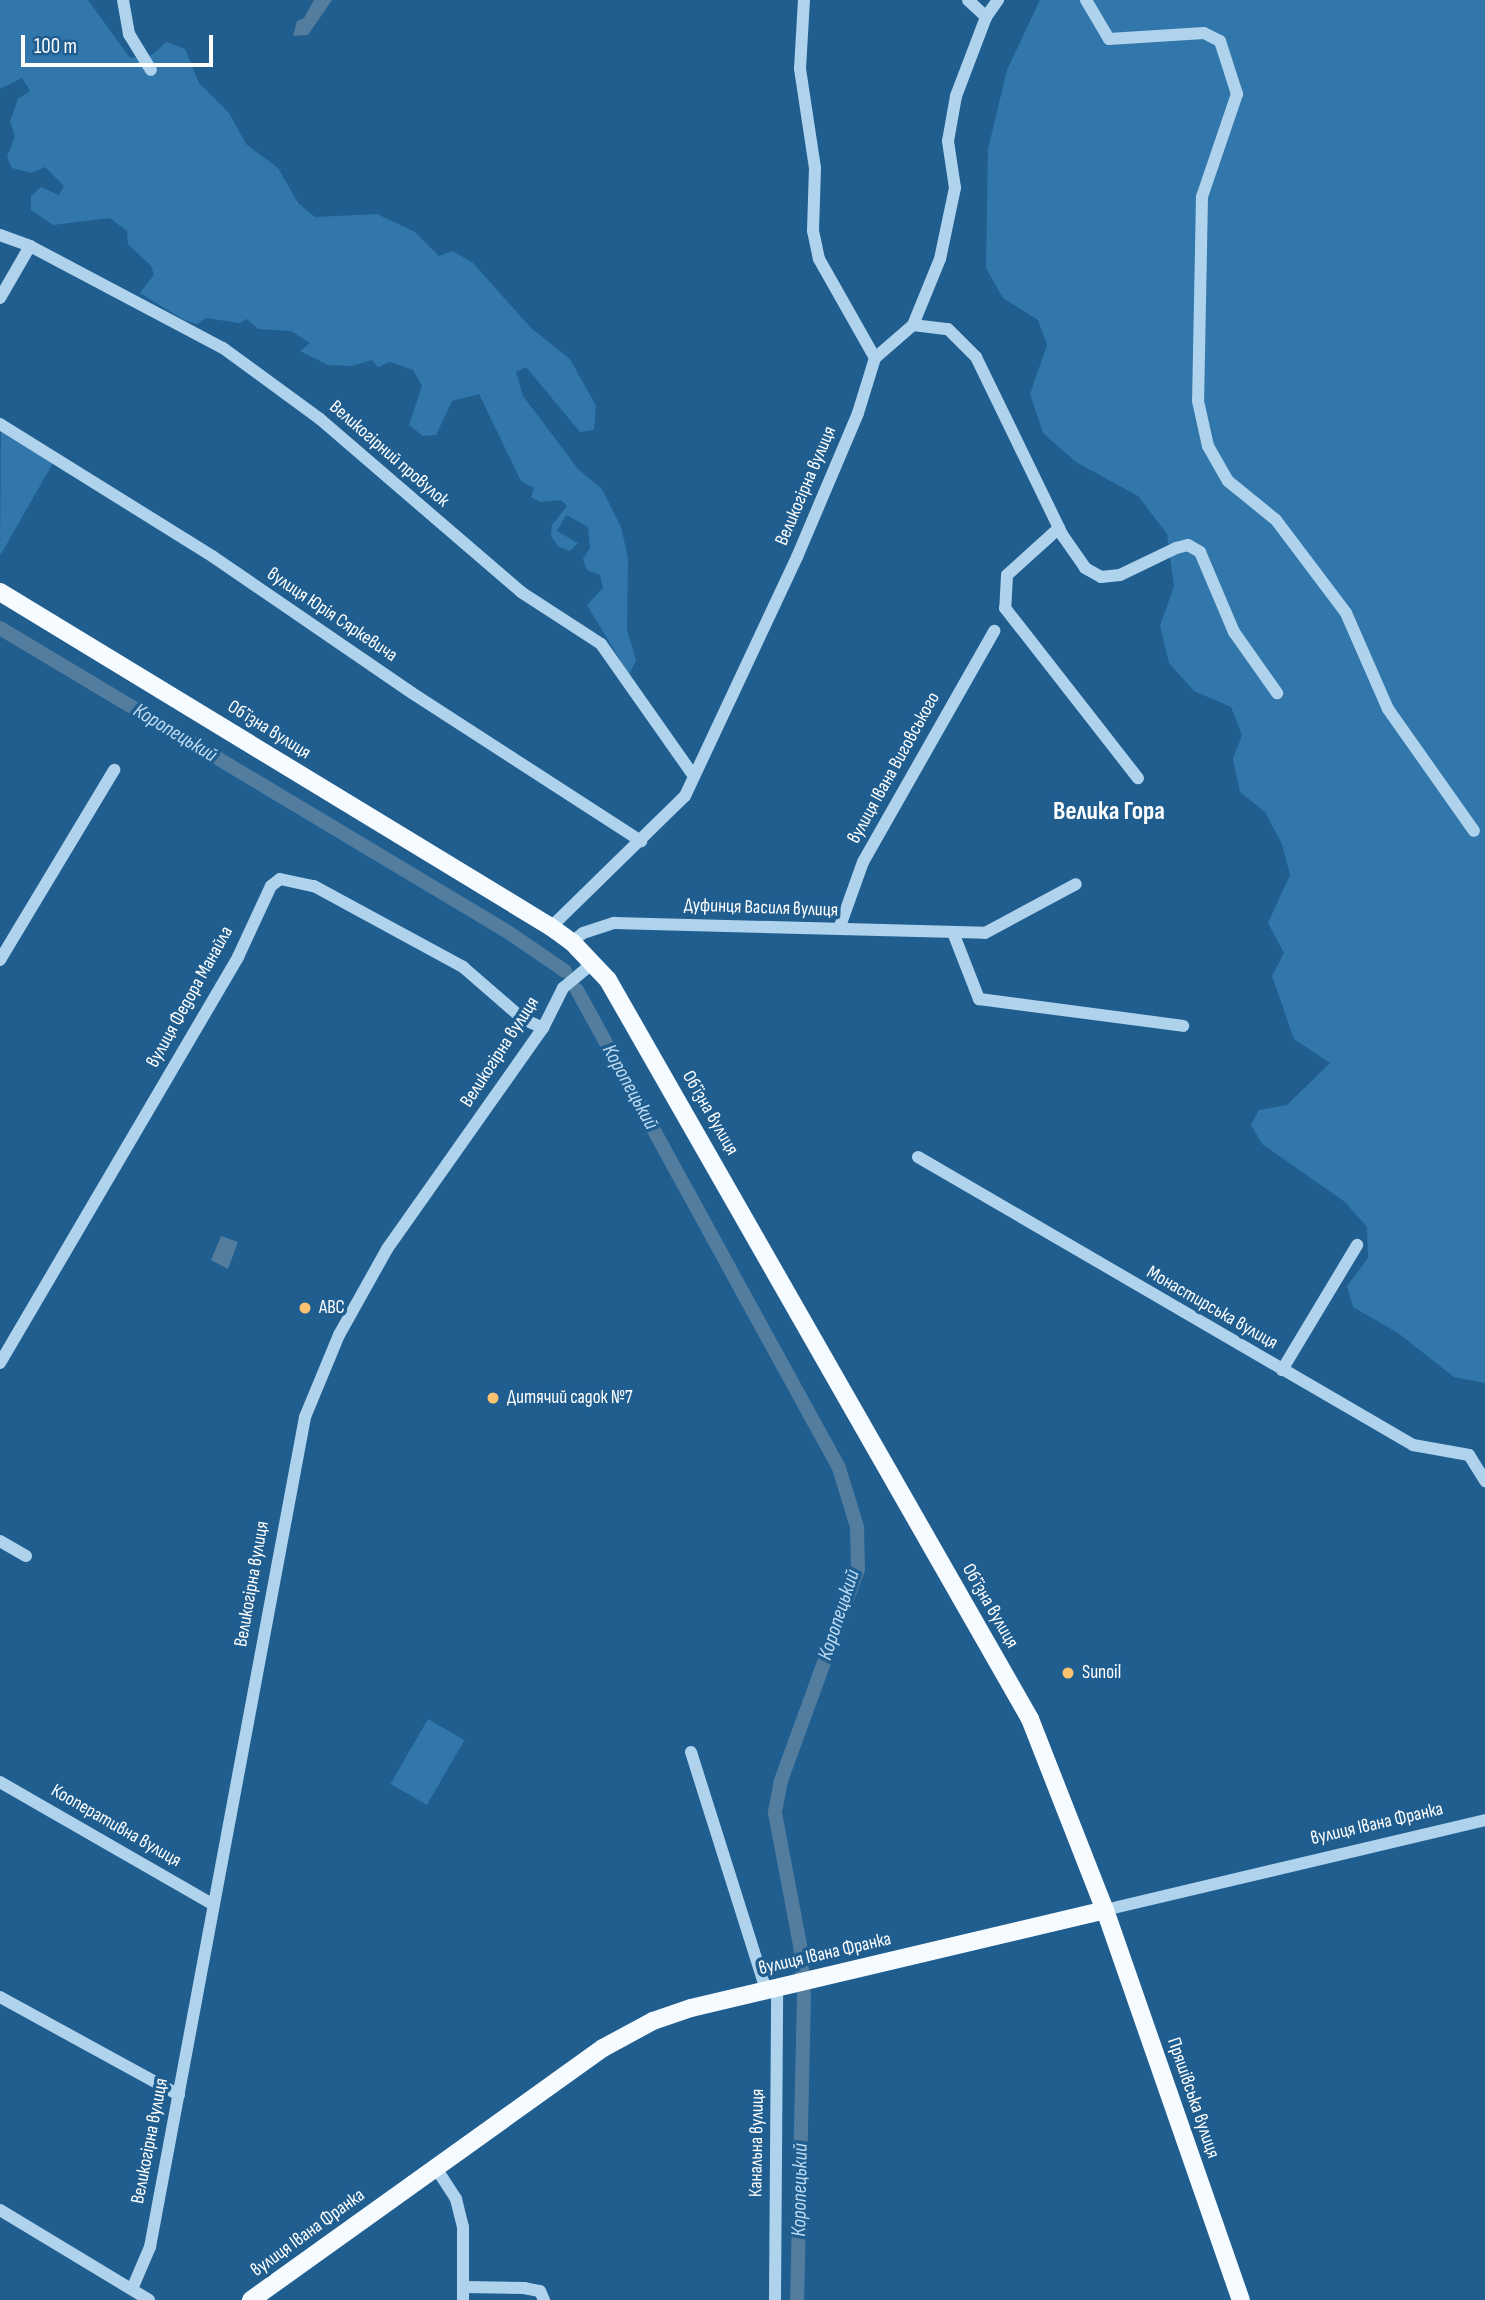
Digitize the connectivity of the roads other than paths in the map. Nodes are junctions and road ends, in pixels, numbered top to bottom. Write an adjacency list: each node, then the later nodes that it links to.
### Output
1 (123, 0): 7 (street)
2 (804, 0): 12 (street)
3 (968, 0): 6 (street)
4 (998, 0): 6 (street)
5 (1086, 0): 21 (street)
6 (985, 17): 11 (street)
7 (151, 70)
8 (0, 235): 9 (street, Великогірний провулок)
9 (30, 246): 10 (street); 19 (street, Великогірний провулок)
10 (0, 298)
11 (913, 325): 12 (street); 14 (street)
12 (876, 358): 19 (street, Великогірна вулиця)
13 (0, 424): 22 (street, вулиця Юрія Сяркевича)
14 (1059, 528): 17 (street); 20 (street)
15 (0, 592): 24 (main road, Обʼїзна вулиця)
16 (994, 631): 25 (street, вулиця Івана Виговського)
17 (1277, 693)
18 (114, 770): 28 (street)
19 (693, 775): 22 (street, Великогірна вулиця)
20 (1138, 778)
21 (1474, 831)
22 (641, 841): 24 (street, Великогірна вулиця)
23 (1076, 884): 26 (street, Дуфинця Василя вулиця)
24 (551, 927): 27 (main road, Обʼїзна вулиця)
25 (839, 929): 26 (street, Дуфинця Василя вулиця); 27 (street, Дуфинця Василя вулиця)
26 (954, 935): 30 (street)
27 (572, 942): 29 (main road, Обʼїзна вулиця)
28 (0, 960)
29 (594, 962): 31 (street, Великогірна вулиця); 43 (main road, Обʼїзна вулиця)
30 (1183, 1026)
31 (543, 1028): 34 (street, вулиця Федора Манайла); 42 (street, Великогірна вулиця)
32 (918, 1157): 35 (street, Монастирська вулиця)
33 (1357, 1245): 35 (street)
34 (0, 1363)
35 (1282, 1370): 36 (street, Монастирська вулиця)
36 (1485, 1481)
37 (0, 1541): 38 (street)
38 (26, 1556)
39 (691, 1752): 44 (street, Канальна вулиця)
40 (0, 1782): 42 (street, Кооперативна вулиця)
41 (1485, 1820): 43 (street, вулиця Івана Франка)
42 (212, 1904): 46 (street, Великогірна вулиця)
43 (1105, 1910): 44 (main road, вулиця Івана Франка); 55 (main road, Пряшівська вулиця)
44 (777, 1987): 47 (main road, вулиця Івана Франка); 54 (street, Канальна вулиця)
45 (0, 1997): 46 (street)
46 (179, 2095): 49 (street, Великогірна вулиця)
47 (436, 2168): 50 (street); 52 (main road, вулиця Івана Франка)
48 (0, 2210): 49 (street)
49 (134, 2294): 51 (street)
50 (464, 2294): 53 (street)
51 (149, 2300)
52 (251, 2300)
53 (544, 2300)
54 (775, 2300)
55 (1241, 2300)

